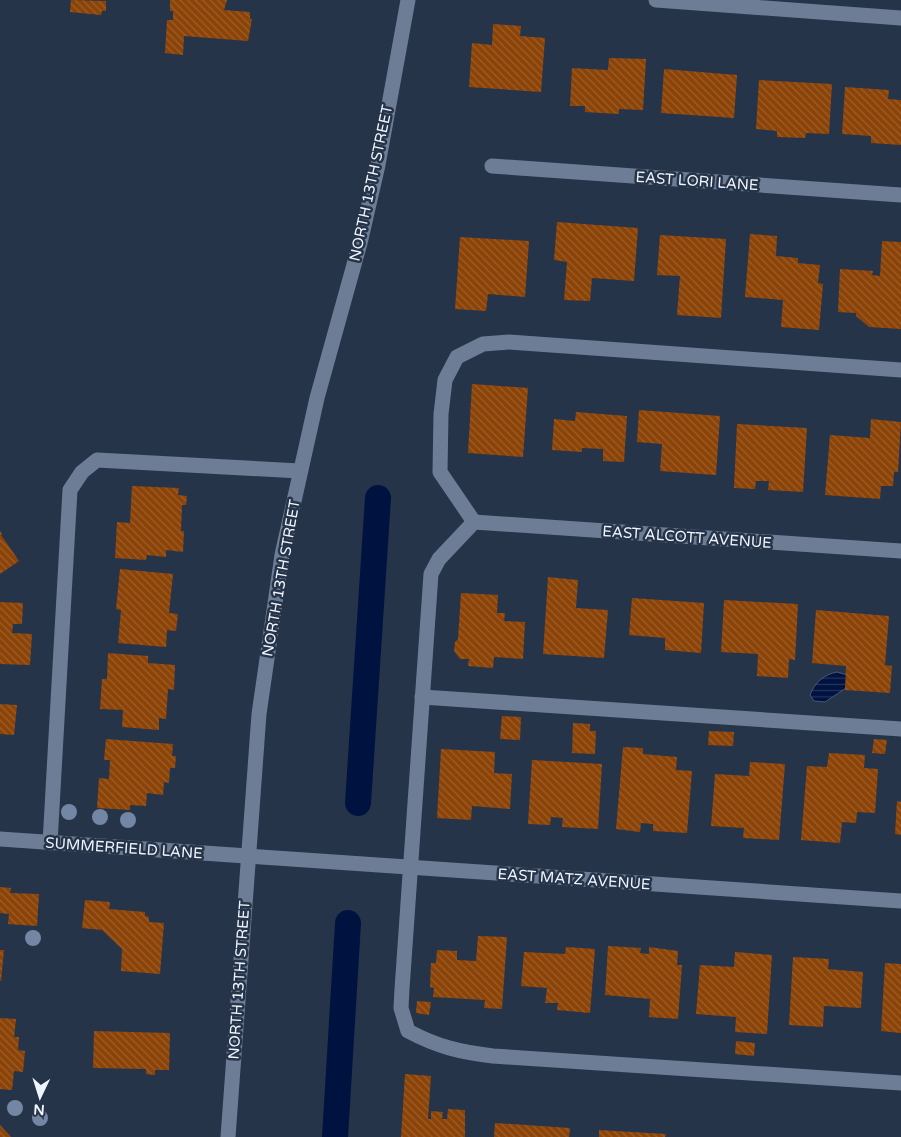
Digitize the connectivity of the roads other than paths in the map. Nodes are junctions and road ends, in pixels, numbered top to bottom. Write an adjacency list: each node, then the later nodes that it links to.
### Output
1 (408, 0): 7 (street, NORTH 13TH STREET)
2 (656, 0): 3 (street)
3 (901, 18)
4 (492, 166): 5 (street, EAST LORI LANE)
5 (901, 195)
6 (901, 370): 8 (street)
7 (300, 471): 13 (street); 14 (street, NORTH 13TH STREET)
8 (474, 522): 9 (street, EAST ALCOTT AVENUE); 10 (street)
9 (901, 551)
10 (422, 697): 11 (street); 15 (street)
11 (901, 729)
12 (0, 839): 13 (street, SUMMERFIELD LANE)
13 (50, 843): 14 (street, SUMMERFIELD LANE)
14 (247, 857): 15 (street, EAST MATZ AVENUE); 18 (street, NORTH 13TH STREET)
15 (409, 868): 16 (street, EAST MATZ AVENUE); 17 (street)
16 (901, 901)
17 (901, 1083)
18 (228, 1137)

